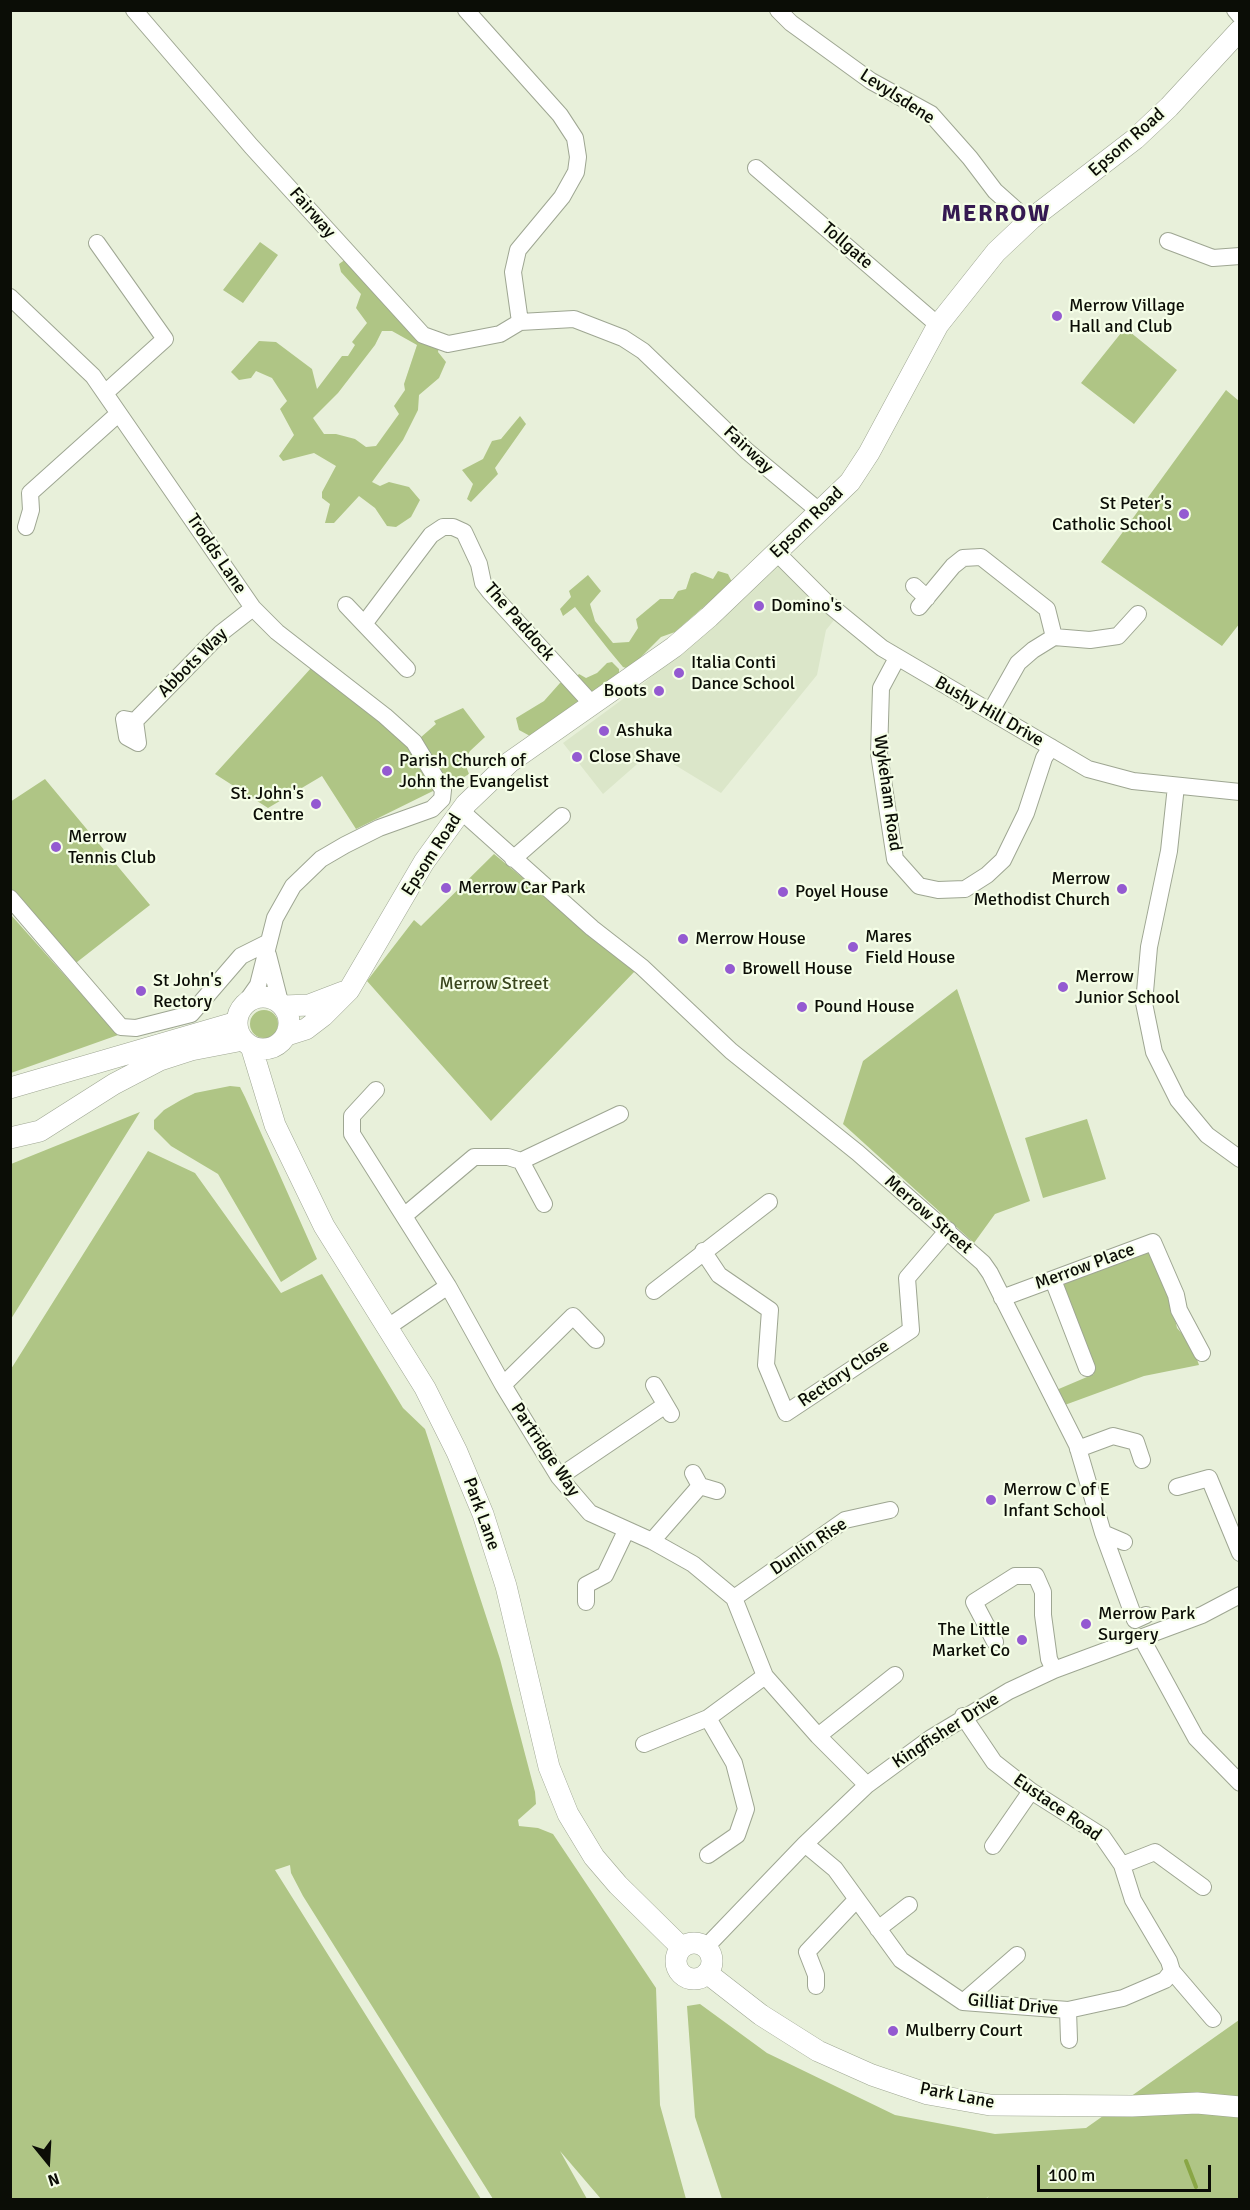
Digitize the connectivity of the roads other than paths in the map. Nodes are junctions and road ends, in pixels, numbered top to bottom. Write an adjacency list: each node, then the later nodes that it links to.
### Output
1 (134, 10): 13 (street, Fairway)
2 (466, 10): 13 (street)
3 (778, 10): 8 (street, Levylsdene)
4 (1235, 10): 5 (street)
5 (1239, 16)
6 (1239, 30): 8 (main road, Epsom Road)
7 (756, 168): 14 (street, Tollgate)
8 (1031, 219): 14 (main road, Epsom Road)
9 (1168, 241): 11 (street)
10 (97, 243): 15 (street)
11 (1239, 256)
12 (10, 297): 15 (street, Trodds Lane)
13 (520, 322): 17 (street, Fairway)
14 (938, 325): 17 (main road, Epsom Road)
15 (105, 393): 16 (street, Trodds Lane)
16 (118, 414): 18 (street); 22 (street, Trodds Lane)
17 (819, 511): 19 (main road, Epsom Road)
18 (26, 527)
19 (776, 552): 26 (street, Bushy Hill Drive); 28 (main road, Epsom Road)
20 (914, 586): 25 (street)
21 (346, 605): 24 (street)
22 (253, 608): 30 (street, Abbots Way); 33 (street, Trodds Lane)
23 (1138, 614): 25 (street)
24 (364, 624): 27 (street); 28 (street, The Paddock)
25 (1054, 637): 29 (street)
26 (897, 658): 29 (street, Bushy Hill Drive); 31 (street, Wykeham Road)
27 (407, 669)
28 (592, 704): 35 (main road, Epsom Road)
29 (991, 711): 31 (street, Bushy Hill Drive)
30 (135, 721)
31 (1051, 747): 32 (street, Bushy Hill Drive)
32 (1176, 786): 34 (street, Bushy Hill Drive); 50 (street)
33 (443, 790): 39 (street, Epsom Road)
34 (1239, 792)
35 (460, 810): 37 (street, Merrow Street); 40 (main road, Epsom Road)
36 (562, 816): 37 (street)
37 (513, 859): 55 (street, Merrow Street)
38 (10, 898): 39 (street)
39 (268, 948): 41 (street, Epsom Road); 42 (street)
40 (349, 990): 42 (main road); 44 (main road, Epsom Road)
41 (246, 1002): 42 (main road); 43 (main road)
42 (282, 1004): 44 (main road)
43 (243, 1036): 44 (main road); 45 (main road, Park Lane); 46 (main road); 49 (main road)
44 (284, 1039): 45 (main road)
45 (262, 1080): 61 (main road, Park Lane)
46 (10, 1088)
47 (376, 1090): 54 (street, Partridge Way)
48 (620, 1114): 51 (street)
49 (10, 1138)
50 (1239, 1159)
51 (521, 1161): 53 (street); 54 (street)
52 (769, 1202): 56 (street)
53 (544, 1204)
54 (404, 1216): 58 (street, Partridge Way)
55 (948, 1230): 56 (street, Rectory Close); 60 (street, Merrow Street)
56 (703, 1251): 59 (street)
57 (1053, 1280): 60 (street, Merrow Place); 63 (street, Merrow Place); 64 (street)
58 (448, 1286): 61 (street); 66 (street, Partridge Way)
59 (654, 1291)
60 (1002, 1298): 67 (street, Merrow Street)
61 (388, 1327): 102 (main road, Park Lane)
62 (596, 1340): 66 (street)
63 (1202, 1353)
64 (1087, 1368)
65 (654, 1384): 69 (street)
66 (502, 1385): 69 (street, Partridge Way)
67 (1078, 1449): 68 (street); 74 (street, Merrow Street)
68 (1142, 1460)
69 (559, 1477): 73 (street, Partridge Way)
70 (1177, 1487): 77 (street)
71 (717, 1491): 75 (street)
72 (890, 1510): 79 (street, Dunlin Rise)
73 (626, 1531): 75 (street, Partridge Way); 80 (street)
74 (1103, 1533): 76 (street); 81 (street, Merrow Street)
75 (652, 1541): 79 (street, Partridge Way)
76 (1124, 1542)
77 (1239, 1553)
78 (1239, 1595): 82 (street, Kingfisher Drive)
79 (734, 1598): 86 (street, Partridge Way)
80 (586, 1602)
81 (1146, 1615)
82 (1142, 1639): 84 (street, Kingfisher Drive); 91 (street)
83 (995, 1642): 84 (street)
84 (1054, 1670): 87 (street, Kingfisher Drive)
85 (895, 1675): 89 (street)
86 (765, 1676): 88 (street); 89 (street, Partridge Way)
87 (963, 1716): 92 (street, Kingfisher Drive); 93 (street, Eustace Road)
88 (708, 1718): 90 (street); 96 (street)
89 (818, 1736): 92 (street, Partridge Way)
90 (644, 1744)
91 (1239, 1783)
92 (867, 1785): 94 (street, Kingfisher Drive)
93 (1031, 1791): 95 (street); 97 (street, Eustace Road)
94 (805, 1844): 99 (street, Gilliat Drive); 103 (street, Kingfisher Drive)
95 (993, 1846)
96 (708, 1855)
97 (1122, 1865): 98 (street); 105 (street, Eustace Road)
98 (1203, 1887)
99 (857, 1899): 101 (street, Gilliat Drive); 107 (street)
100 (909, 1905): 101 (street)
101 (878, 1929): 108 (street, Gilliat Drive)
102 (681, 1947): 103 (main road); 106 (main road)
103 (706, 1947): 106 (main road)
104 (1017, 1956): 108 (street)
105 (1172, 1971): 109 (street, Gilliat Drive); 110 (street, Eustace Road)
106 (707, 1973): 112 (main road, Park Lane)
107 (816, 1986)
108 (963, 2002): 109 (street, Gilliat Drive)
109 (1068, 2010): 111 (street)
110 (1214, 2019)
111 (1069, 2040)
112 (1239, 2107)

